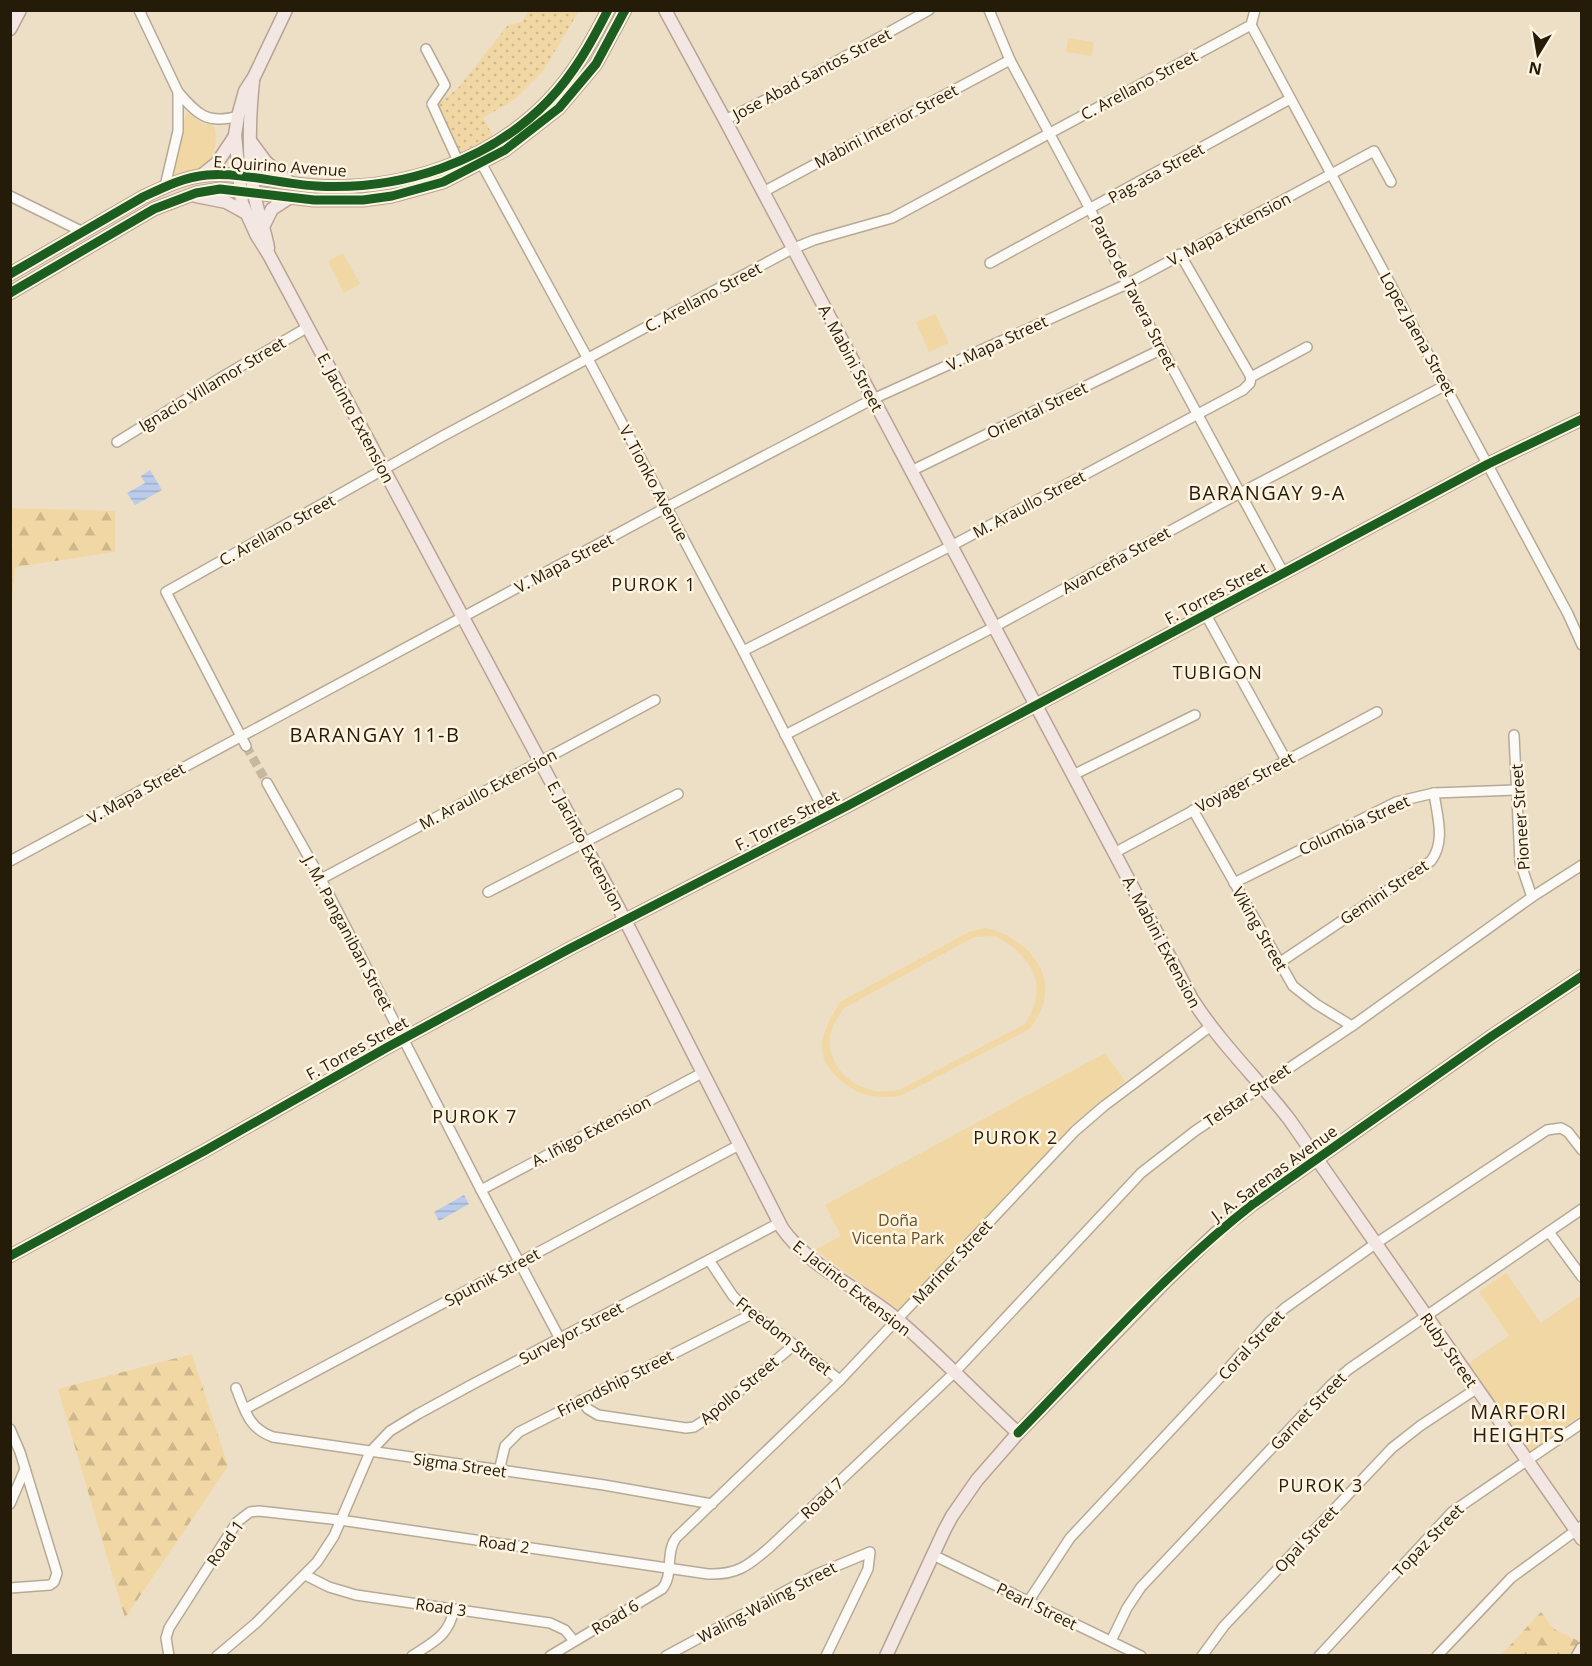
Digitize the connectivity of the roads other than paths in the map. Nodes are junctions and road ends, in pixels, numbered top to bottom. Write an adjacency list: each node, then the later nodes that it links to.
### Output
1 (20, 10): 11 (main road)
2 (139, 10): 15 (street)
3 (286, 10): 14 (main road)
4 (608, 10): 22 (main road, E. Quirino Avenue)
5 (625, 10): 22 (main road, E. Quirino Avenue)
6 (665, 10): 18 (main road, A. Mabini Street)
7 (929, 10): 18 (street, Jose Abad Santos Street)
8 (989, 10): 13 (street, Pardo de Tavera Street)
9 (1255, 10): 10 (street)
10 (1251, 26): 16 (street, Lopez Jaena Street); 19 (street, C. Arellano Street)
11 (10, 29)
12 (426, 49): 23 (street)
13 (1010, 60): 19 (street, Pardo de Tavera Street); 32 (street, Mabini Interior Street)
14 (254, 77): 17 (main road); 21 (main road, E. Jacinto Extension)
15 (178, 92): 17 (street); 30 (street)
16 (1290, 99): 24 (street, Lopez Jaena Street); 37 (street, Pag-asa Street)
17 (238, 116): 20 (main road)
18 (725, 120): 32 (main road, A. Mabini Street)
19 (1050, 133): 37 (street, Pardo de Tavera Street); 41 (street, C. Arellano Street)
20 (235, 135): 25 (main road); 26 (main road, E. Jacinto Extension)
21 (249, 140): 27 (main road, E. Jacinto Extension); 29 (main road)
22 (478, 158): 23 (main road, E. Quirino Avenue); 36 (main road, E. Quirino Avenue); 51 (street, V. Tionko Avenue)
23 (458, 161): 29 (main road, E. Quirino Avenue)
24 (1331, 175): 28 (street, V. Mapa Extension); 42 (street, V. Mapa Extension); 53 (street, Lopez Jaena Street)
25 (201, 176): 26 (main road, E. Quirino Avenue); 30 (main road, E. Quirino Avenue)
26 (238, 176): 27 (main road, E. Quirino Avenue); 31 (main road, E. Jacinto Extension)
27 (253, 178): 29 (main road, E. Quirino Avenue); 33 (main road, E. Jacinto Extension)
28 (1391, 182)
29 (291, 183)
30 (165, 186): 40 (main road, E. Quirino Avenue)
31 (240, 191): 33 (main road, E. Quirino Avenue); 35 (main road, E. Quirino Avenue); 38 (main road, E. Jacinto Extension)
32 (763, 192): 41 (main road, A. Mabini Street)
33 (254, 193): 36 (main road, E. Quirino Avenue); 39 (main road, E. Jacinto Extension)
34 (10, 196): 40 (street)
35 (181, 197): 38 (main road); 47 (main road, E. Quirino Avenue)
36 (290, 197): 39 (main road)
37 (1090, 209): 44 (street, Pag-asa Street); 46 (street, Pardo de Tavera Street)
38 (246, 213): 43 (main road, E. Jacinto Extension)
39 (263, 227): 43 (main road, E. Jacinto Extension)
40 (83, 232): 45 (main road, E. Quirino Avenue)
41 (792, 249): 51 (street, C. Arellano Street); 54 (main road, A. Mabini Street)
42 (1180, 254): 46 (street, V. Mapa Extension); 52 (street)
43 (269, 255): 48 (main road, E. Jacinto Extension)
44 (990, 263)
45 (10, 274)
46 (1127, 284): 50 (street, Pardo de Tavera Street); 54 (street, V. Mapa Street)
47 (10, 293)
48 (308, 327): 57 (street, Ignacio Villamor Street); 59 (main road, E. Jacinto Extension)
49 (1307, 347): 52 (street, M. Araullo Street)
50 (1162, 350): 55 (street, Pardo de Tavera Street); 60 (street, Oriental Street)
51 (588, 359): 59 (street, C. Arellano Street); 62 (street, V. Tionko Avenue)
52 (1251, 377): 55 (street, M. Araullo Street)
53 (1446, 385): 58 (street, Lopez Jaena Street); 61 (street, Avanceña Street)
54 (873, 399): 60 (main road, A. Mabini Street); 62 (street, V. Mapa Street)
55 (1197, 414): 61 (street, Pardo de Tavera Street); 63 (street, M. Araullo Street)
56 (1581, 418): 58 (main road, F. Torres Street)
57 (117, 442)
58 (1488, 464): 64 (main road, F. Torres Street); 68 (street, Lopez Jaena Street)
59 (383, 470): 66 (main road, E. Jacinto Extension); 76 (street, C. Arellano Street)
60 (911, 471): 63 (main road, A. Mabini Street)
61 (1240, 493): 64 (street, Pardo de Tavera Street); 67 (street, Avanceña Street)
62 (667, 507): 66 (street, V. Mapa Street); 69 (street, V. Tionko Avenue)
63 (951, 546): 67 (main road, A. Mabini Street); 69 (street, M. Araullo Street)
64 (1284, 574): 65 (main road, F. Torres Street)
65 (1206, 615): 71 (main road, F. Torres Street); 78 (street)
66 (463, 618): 76 (street, V. Mapa Street); 79 (main road, E. Jacinto Extension)
67 (994, 627): 71 (main road, A. Mabini Street); 74 (street, Avanceña Street)
68 (1581, 645)
69 (743, 651): 74 (street, V. Tionko Avenue)
70 (655, 700): 79 (street, M. Araullo Extension)
71 (1037, 705): 80 (main road, A. Mabini Extension); 86 (main road, F. Torres Street)
72 (1377, 712): 78 (street, Voyager Street)
73 (1195, 716): 80 (street)
74 (785, 735): 86 (street, V. Tionko Avenue)
75 (1514, 735): 82 (street, Pioneer Street)
76 (240, 736): 77 (street); 89 (street, V. Mapa Street)
77 (246, 746)
78 (1286, 760): 85 (street, Voyager Street)
79 (540, 761): 87 (main road, E. Jacinto Extension); 91 (street, M. Araullo Extension)
80 (1073, 775): 88 (main road, A. Mabini Extension)
81 (267, 783): 91 (street, J. M. Panganiban Street)
82 (1516, 790): 83 (street, Columbia Street); 94 (street, Pioneer Street)
83 (1434, 793): 92 (street, Columbia Street); 96 (street, Gemini Street)
84 (678, 794): 87 (street)
85 (1193, 810): 88 (street, Voyager Street); 92 (street, Viking Street)
86 (827, 817): 95 (main road, F. Torres Street)
87 (583, 842): 93 (street); 95 (main road, E. Jacinto Extension)
88 (1114, 853): 98 (main road, A. Mabini Extension)
89 (10, 861)
90 (1581, 865): 94 (street, Telstar Street)
91 (321, 879): 100 (street, J. M. Panganiban Street)
92 (1234, 884): 96 (street, Viking Street)
93 (488, 892)
94 (1532, 897): 99 (street, Telstar Street)
95 (625, 920): 100 (main road, F. Torres Street); 101 (main road, E. Jacinto Extension)
96 (1279, 963): 99 (street, Viking Street)
97 (1581, 976): 105 (main road, J. A. Sarenas Avenue)
98 (1211, 1026): 102 (main road, A. Mabini Extension); 117 (street, Mariner Street)
99 (1352, 1026): 102 (street, Telstar Street)
100 (403, 1039): 106 (street, J. M. Panganiban Street); 111 (main road, F. Torres Street)
101 (702, 1072): 103 (main road, E. Jacinto Extension); 106 (street, A. Iñigo Extension)
102 (1262, 1085): 105 (main road, A. Mabini Extension); 120 (street, Telstar Street)
103 (739, 1145): 108 (main road, E. Jacinto Extension); 113 (street, Sputnik Street)
104 (1581, 1150): 110 (street, Coral Street)
105 (1317, 1160): 110 (main road, Ruby Street); 128 (main road, J. A. Sarenas Avenue)
106 (481, 1190): 113 (street, J. M. Panganiban Street)
107 (1581, 1209): 109 (street, Garnet Street)
108 (779, 1223): 112 (street, Surveyor Street); 117 (main road, E. Jacinto Extension)
109 (1549, 1232): 114 (street); 116 (street, Garnet Street)
110 (1375, 1244): 116 (main road, Ruby Street); 141 (street, Coral Street)
111 (10, 1256)
112 (709, 1260): 115 (street, Freedom Street); 118 (street, Surveyor Street)
113 (520, 1263): 118 (street, J. M. Panganiban Street); 125 (street, Sputnik Street)
114 (1581, 1277)
115 (752, 1314): 119 (street, Freedom Street); 124 (street, Friendship Street)
116 (1425, 1317): 123 (main road, Ruby Street); 144 (street, Garnet Street)
117 (898, 1320): 120 (main road, E. Jacinto Extension); 121 (street, Mariner Street)
118 (560, 1339): 129 (street, Surveyor Street)
119 (794, 1345): 121 (street, Freedom Street); 124 (street, Apollo Street)
120 (954, 1373): 128 (main road, E. Jacinto Extension); 138 (street, Road 7)
121 (840, 1380): 133 (street, Mariner Street)
122 (236, 1388): 125 (street, Sigma Street)
123 (1476, 1389): 130 (main road, Ruby Street); 154 (street, Opal Street)
124 (581, 1400): 132 (street, Friendship Street)
125 (245, 1409): 129 (street, Sigma Street)
126 (1581, 1423): 130 (street, Topaz Street)
127 (10, 1429): 131 (street)
128 (1018, 1433): 137 (main road, J. A. Sarenas Avenue)
129 (370, 1452): 132 (street, Sigma Street); 135 (street)
130 (1526, 1461): 136 (main road, Ruby Street); 155 (street, Topaz Street)
131 (25, 1469): 134 (street); 140 (street)
132 (499, 1471): 133 (street, Sigma Street)
133 (712, 1503): 138 (street, Mariner Street)
134 (10, 1504)
135 (340, 1520): 138 (street, Road 2); 139 (street); 146 (street, Road 1)
136 (1580, 1532): 156 (street)
137 (933, 1555): 141 (street, Pearl Street); 152 (main road, J. A. Sarenas Avenue)
138 (668, 1569): 143 (street, Road 6)
139 (305, 1575): 142 (street, Road 3); 147 (street)
140 (10, 1588)
141 (1028, 1602): 144 (street, Pearl Street)
142 (454, 1609): 143 (street, Road 3); 148 (street)
143 (574, 1641): 149 (street, Road 6)
144 (1111, 1641): 153 (street, Pearl Street)
145 (1581, 1649): 157 (main road)
146 (169, 1656)
147 (217, 1656)
148 (412, 1656)
149 (550, 1656)
150 (666, 1656): 151 (street, Waling-Waling Street)
151 (826, 1656)
152 (886, 1656)
153 (1141, 1656)
154 (1202, 1656)
155 (1319, 1656)
156 (1437, 1656)
157 (1578, 1656)

